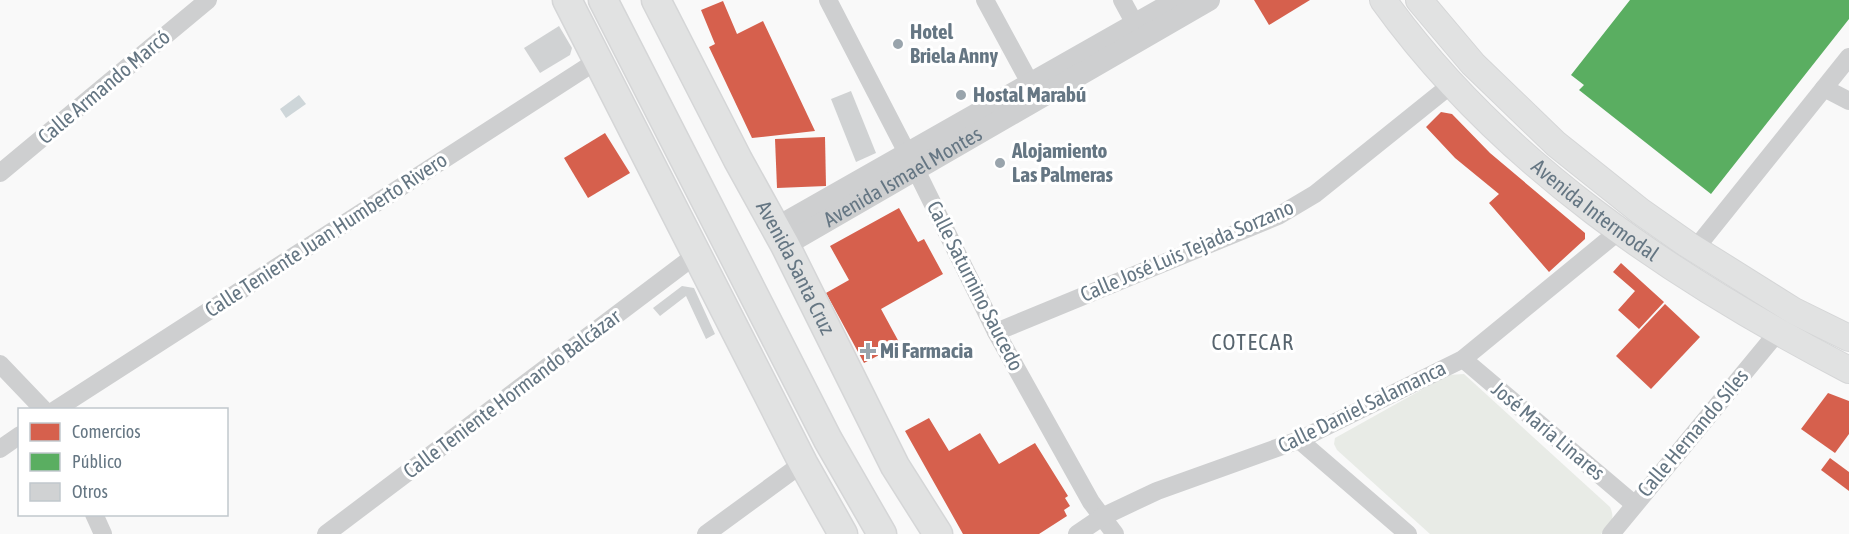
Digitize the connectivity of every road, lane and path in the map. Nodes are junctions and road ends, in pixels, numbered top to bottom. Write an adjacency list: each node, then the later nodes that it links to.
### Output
1 (208, 0): 23 (street, Calle Armando Marcó)
2 (567, 0): 15 (main road)
3 (603, 0): 47 (main road)
4 (623, 0): 48 (main road, Avenida Santa Cruz)
5 (656, 0): 25 (main road, Avenida Santa Cruz)
6 (828, 0): 21 (street, Calle Saturnino Saucedo)
7 (985, 0): 16 (street)
8 (1122, 0): 13 (street)
9 (1178, 0): 13 (street, Avenida Ismael Montes)
10 (1209, 0): 21 (street, Avenida Ismael Montes)
11 (1383, 0): 17 (main road, Avenida Intermodal)
12 (1419, 0): 20 (main road, Avenida Intermodal)
13 (1135, 24): 16 (street, Avenida Ismael Montes)
14 (1849, 57): 18 (street)
15 (598, 60): 27 (main road); 35 (street, Calle Teniente Juan Humberto Rivero)
16 (1030, 83): 21 (street, Avenida Ismael Montes)
17 (1452, 84): 22 (main road, Avenida Intermodal); 28 (street, Calle José Luis Tejada Sorzano)
18 (1824, 88): 19 (street); 26 (street)
19 (1849, 101)
20 (1556, 144): 22 (main road); 26 (main road, Avenida Intermodal)
21 (911, 162): 25 (street, Avenida Ismael Montes); 28 (street, Calle Saturnino Saucedo)
22 (1537, 165): 24 (main road, Avenida Intermodal)
23 (0, 173)
24 (1619, 231): 29 (main road, Avenida Intermodal); 31 (street, Calle Daniel Salamanca)
25 (780, 236): 49 (main road, Avenida Santa Cruz)
26 (1695, 249): 30 (main road, Avenida Intermodal)
27 (697, 254): 39 (main road); 44 (street, Calle Teniente Hormando Balcázar)
28 (996, 332): 42 (street, Calle Saturnino Saucedo)
29 (1777, 333): 33 (main road, Avenida Intermodal); 40 (street, Calle Hernando Síles)
30 (1849, 338)
31 (1462, 359): 37 (street, Calle Daniel Salamanca); 40 (street, José María Linares)
32 (0, 364): 34 (street)
33 (1849, 370)
34 (42, 408)
35 (58, 408)
36 (18, 436): 38 (street)
37 (1299, 440): 42 (street, Calle Daniel Salamanca); 52 (street)
38 (0, 449)
39 (803, 463): 45 (street); 46 (main road)
40 (1634, 504): 53 (street, Calle Hernando Síles)
41 (95, 516): 43 (street)
42 (1102, 517): 50 (street, Calle Daniel Salamanca); 51 (street, Calle Saturnino Saucedo)
43 (103, 534)
44 (326, 534)
45 (706, 534)
46 (843, 534)
47 (882, 534)
48 (901, 534)
49 (938, 534)
50 (1077, 534)
51 (1115, 534)
52 (1408, 534)
53 (1611, 534)

